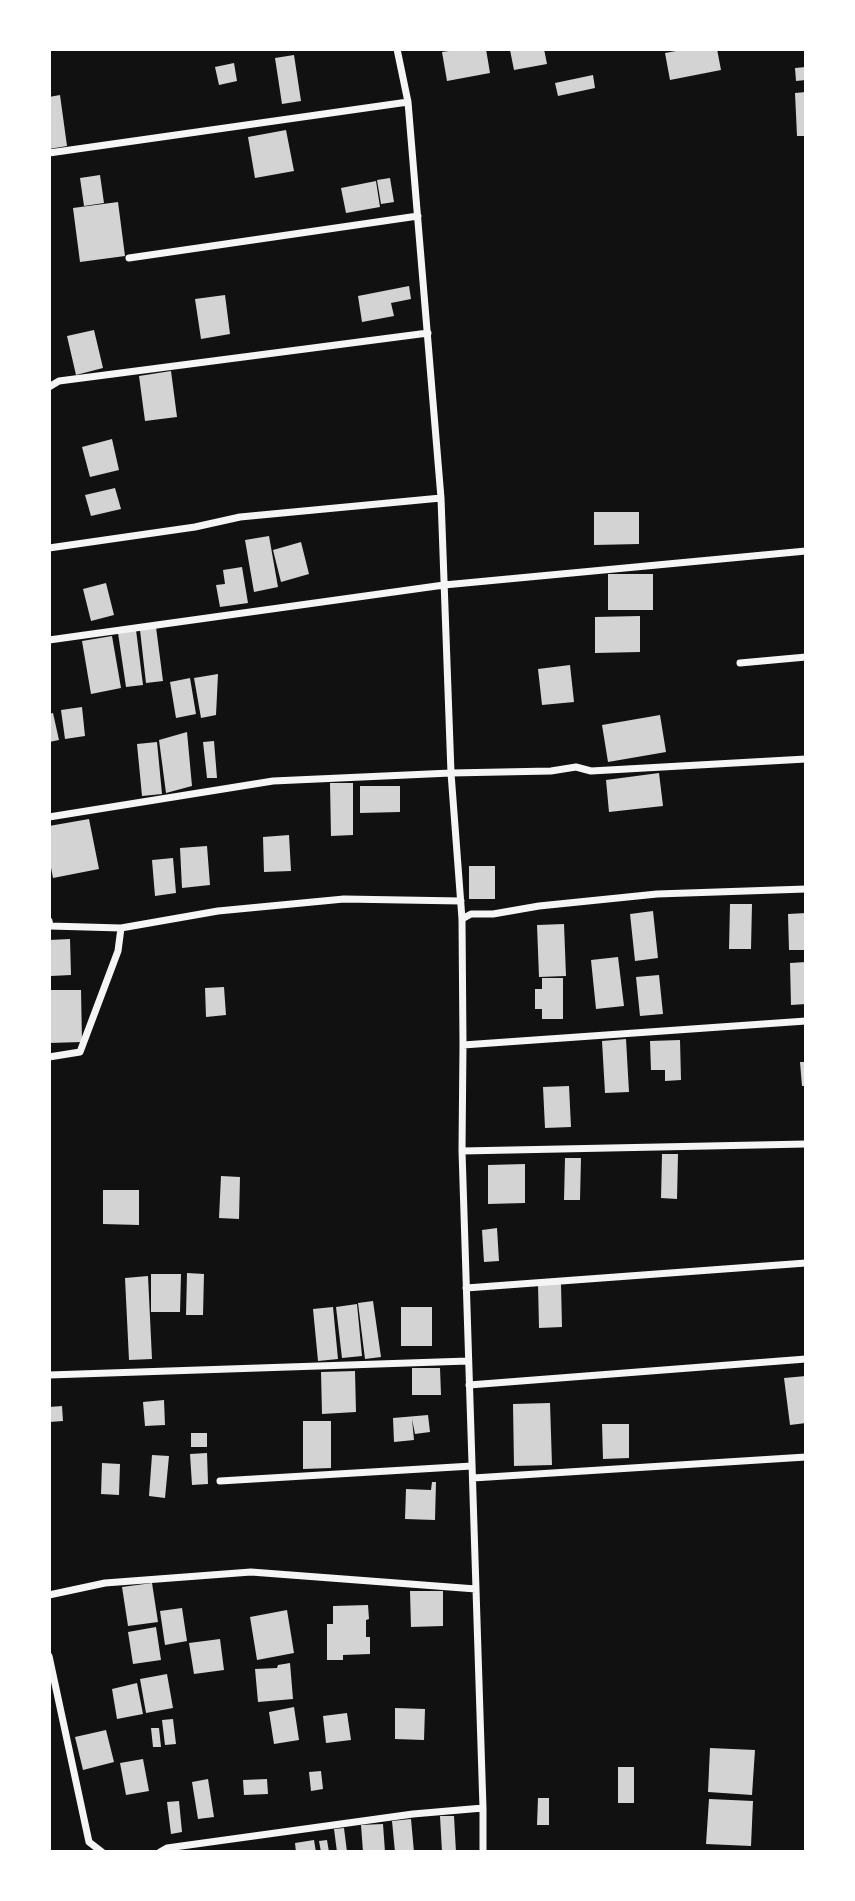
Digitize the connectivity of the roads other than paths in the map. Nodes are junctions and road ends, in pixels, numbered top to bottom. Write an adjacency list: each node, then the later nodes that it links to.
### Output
1 (397, 49): 2 (street)
2 (408, 102): 3 (street); 4 (street)
3 (49, 153)
4 (418, 216): 5 (street); 6 (street)
5 (129, 258)
6 (428, 334): 7 (street); 8 (street)
7 (49, 387)
8 (441, 498): 9 (street); 11 (street)
9 (49, 548)
10 (806, 551): 11 (street)
11 (444, 585): 12 (street); 16 (street)
12 (49, 640)
13 (806, 657): 14 (street)
14 (740, 663)
15 (806, 759): 16 (street)
16 (451, 773): 17 (street); 19 (street)
17 (49, 817)
18 (806, 889): 20 (street)
19 (461, 901): 20 (street); 22 (street)
20 (462, 919): 24 (street)
21 (49, 921): 22 (street)
22 (121, 928): 25 (street)
23 (806, 1021): 24 (street)
24 (463, 1045): 27 (street)
25 (49, 1057)
26 (806, 1143): 27 (street)
27 (462, 1151): 29 (street)
28 (806, 1263): 29 (street)
29 (466, 1288): 31 (street)
30 (806, 1359): 33 (street)
31 (468, 1361): 32 (street); 33 (street)
32 (49, 1374)
33 (469, 1385): 35 (street)
34 (806, 1457): 36 (street)
35 (472, 1466): 36 (street); 37 (street)
36 (473, 1478): 38 (street)
37 (220, 1481)
38 (476, 1589): 39 (street); 41 (street)
39 (49, 1595)
40 (49, 1656): 42 (street)
41 (483, 1808): 43 (street); 44 (street)
42 (102, 1852)
43 (160, 1852)
44 (483, 1852)

